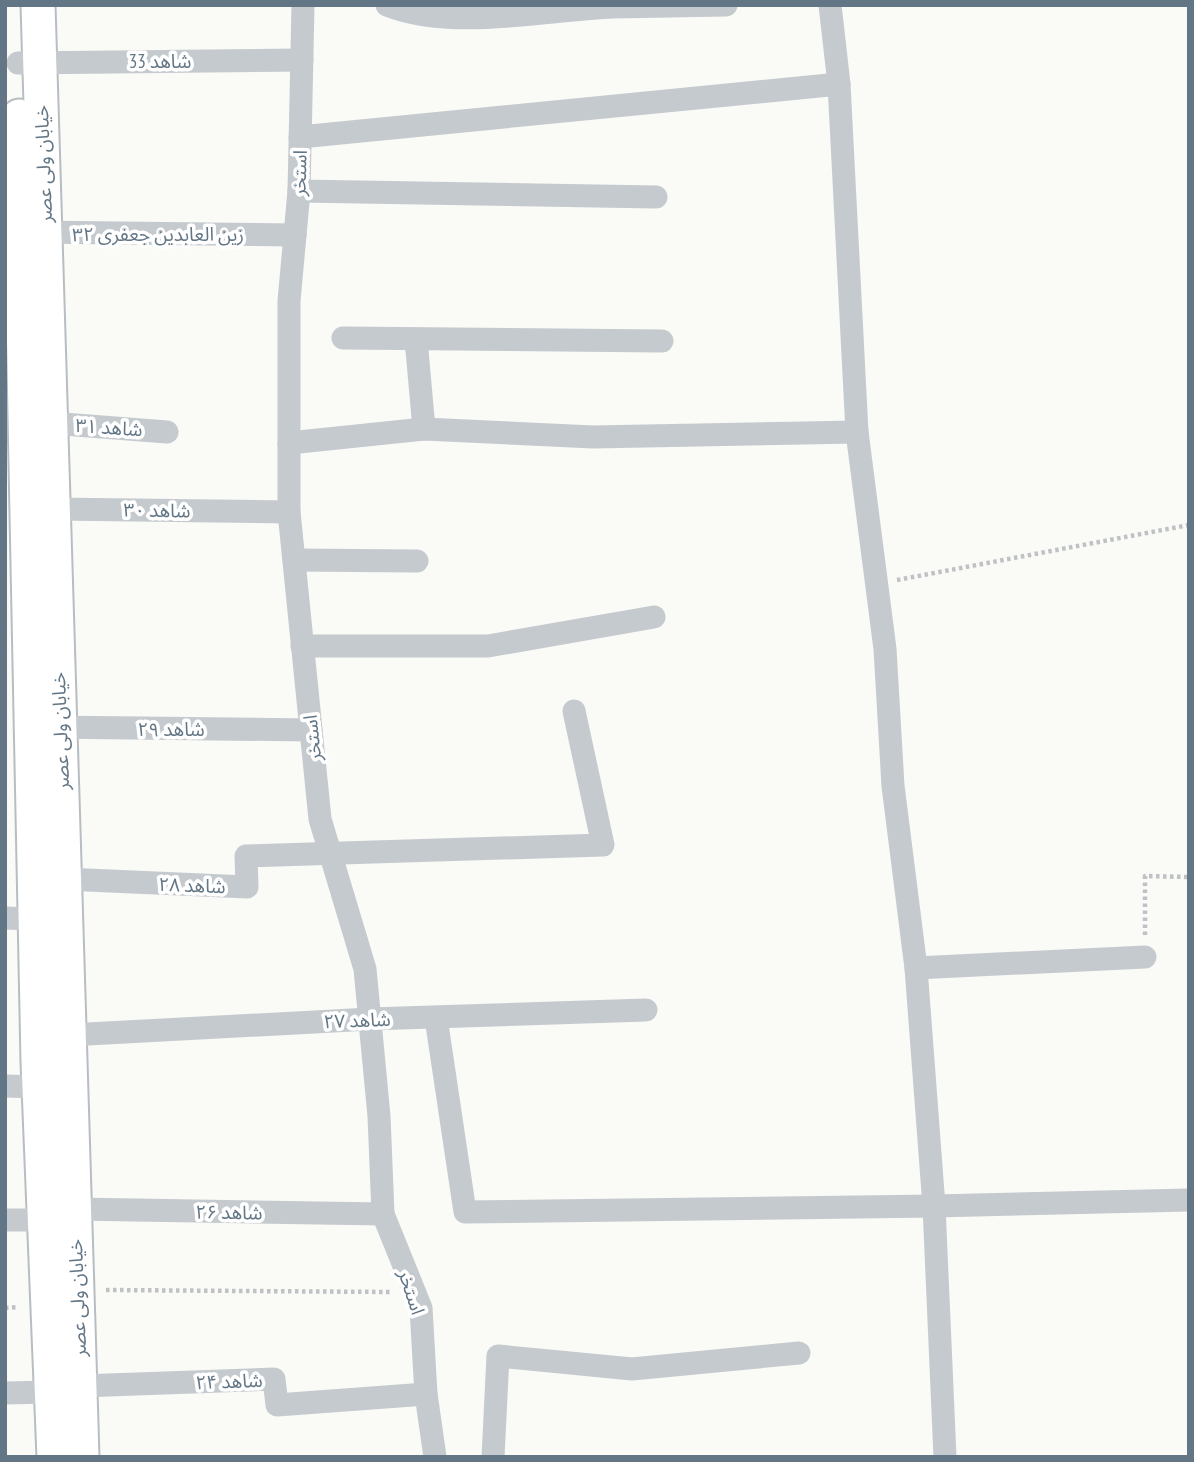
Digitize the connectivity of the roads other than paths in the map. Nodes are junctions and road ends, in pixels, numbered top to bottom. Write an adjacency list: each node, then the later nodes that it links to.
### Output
1 (18, 5): 8 (main road, خیابان ولی عصر)
2 (38, 5): 8 (main road, خیابان ولی عصر)
3 (303, 5): 7 (street, استخر)
4 (387, 5): 5 (street)
5 (726, 5)
6 (830, 5): 9 (street)
7 (302, 60): 8 (street, شاهد 33); 10 (street, استخر)
8 (29, 62): 14 (main road, خیابان ولی عصر)
9 (839, 84): 10 (street); 21 (street)
10 (300, 137): 11 (street, استخر)
11 (299, 191): 12 (street); 13 (street, استخر)
12 (656, 197)
13 (295, 235): 14 (street, زین العابدین جعفری ۳۲); 23 (street, استخر)
14 (24, 242): 18 (main road, خیابان ولی عصر)
15 (343, 338): 16 (street)
16 (416, 339): 17 (street); 19 (street)
17 (662, 341)
18 (25, 348): 22 (main road, خیابان ولی عصر)
19 (424, 429): 21 (street); 23 (street)
20 (167, 432): 22 (street, شاهد ۳۱)
21 (857, 432): 38 (street)
22 (33, 438): 24 (main road, خیابان ولی عصر)
23 (289, 443): 25 (street, استخر)
24 (39, 512): 25 (street, شاهد ۳۰); 28 (main road, خیابان ولی عصر)
25 (289, 512): 26 (street, استخر)
26 (294, 560): 27 (street); 30 (street, استخر)
27 (417, 561)
28 (29, 583): 32 (main road, خیابان ولی عصر)
29 (654, 617): 30 (street)
30 (302, 646): 33 (street, استخر)
31 (574, 711): 34 (street)
32 (45, 727): 33 (street, شاهد ۲۹); 35 (main road, خیابان ولی عصر); 36 (main road, خیابان ولی عصر)
33 (311, 730): 34 (street, استخر)
34 (330, 852): 35 (street, شاهد ۲۸); 41 (street, استخر)
35 (64, 879): 36 (street); 42 (main road, خیابان ولی عصر)
36 (20, 918): 44 (main road, خیابان ولی عصر)
37 (1145, 957): 38 (street)
38 (916, 968): 46 (street)
39 (646, 1010): 40 (street, شاهد ۲۷)
40 (436, 1018): 41 (street, شاهد ۲۷); 46 (street)
41 (370, 1019): 42 (street, شاهد ۲۷); 47 (street, استخر)
42 (69, 1035): 48 (main road, خیابان ولی عصر)
43 (5, 1086): 44 (street)
44 (40, 1087): 48 (main road, خیابان ولی عصر)
45 (1189, 1200): 46 (street)
46 (934, 1206): 58 (street)
47 (383, 1214): 48 (street, شاهد ۲۶); 53 (street, استخر)
48 (60, 1215): 49 (street, شاهد ۲۶); 51 (main road, خیابان ولی عصر); 51 (main road, خیابان ولی عصر)
49 (5, 1220)
50 (799, 1353): 57 (street)
51 (66, 1389): 52 (street); 53 (street, شاهد ۲۴); 54 (main road, خیابان ولی عصر); 55 (main road, خیابان ولی عصر)
52 (5, 1393)
53 (426, 1394): 56 (street, استخر)
54 (54, 1457)
55 (82, 1457)
56 (435, 1457)
57 (493, 1457)
58 (945, 1457)

